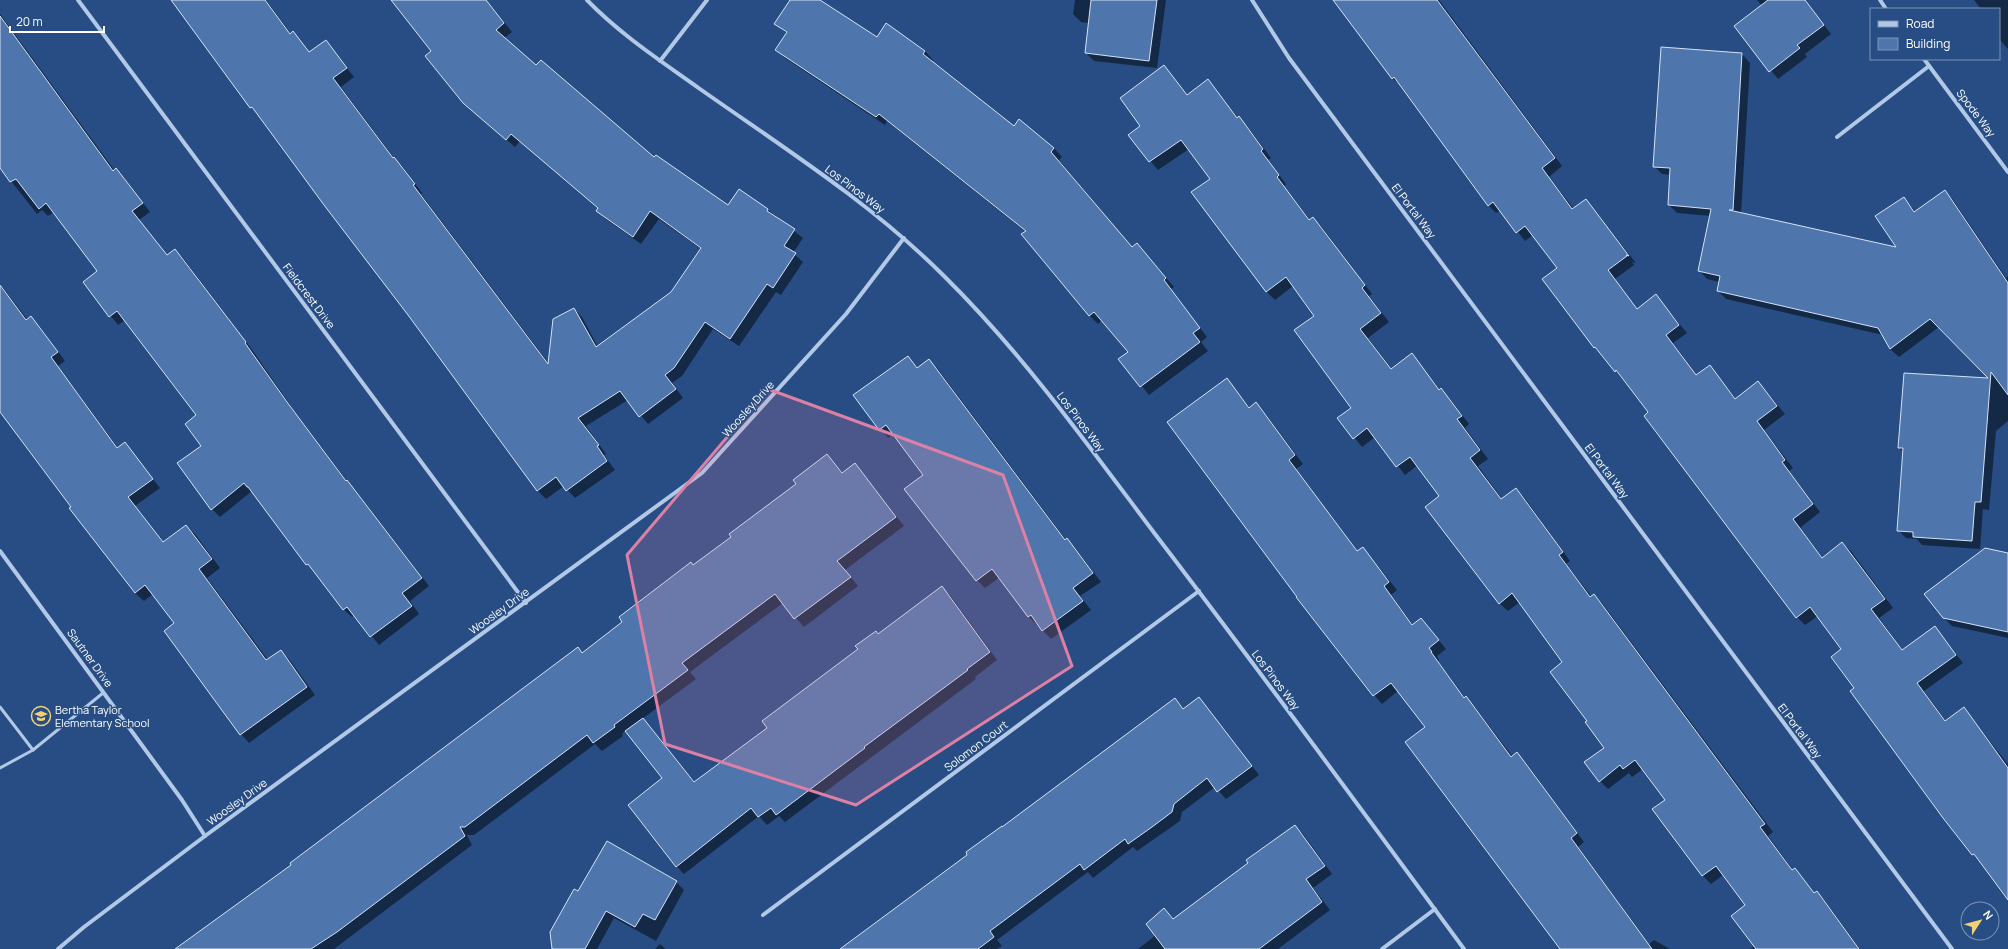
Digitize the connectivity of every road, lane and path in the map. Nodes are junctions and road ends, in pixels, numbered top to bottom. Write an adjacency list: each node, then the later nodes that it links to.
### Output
1 (78, 0): 13 (street, Fieldcrest Drive)
2 (587, 0): 6 (street, Los Pinos Way)
3 (707, 0): 6 (street)
4 (1252, 0): 24 (street, El Portal Way)
5 (1925, 60): 7 (street, Spode Way)
6 (660, 61): 10 (street, Los Pinos Way)
7 (1929, 66): 8 (street); 9 (street, Spode Way)
8 (1837, 137)
9 (2008, 172)
10 (904, 238): 12 (street, Los Pinos Way); 13 (street, Woosley Drive)
11 (0, 551): 14 (street, Sautner Drive)
12 (1199, 591): 19 (street, Los Pinos Way); 20 (street, Solomon Court)
13 (526, 602): 18 (street, Woosley Drive)
14 (103, 693): 16 (lane); 18 (street, Sautner Drive)
15 (0, 707): 16 (lane)
16 (32, 750): 17 (lane)
17 (0, 768)
18 (206, 836): 21 (street, Woosley Drive)
19 (1435, 909): 22 (street); 23 (street, Los Pinos Way)
20 (763, 915)
21 (58, 949)
22 (1382, 949)
23 (1464, 949)
24 (1952, 949)

